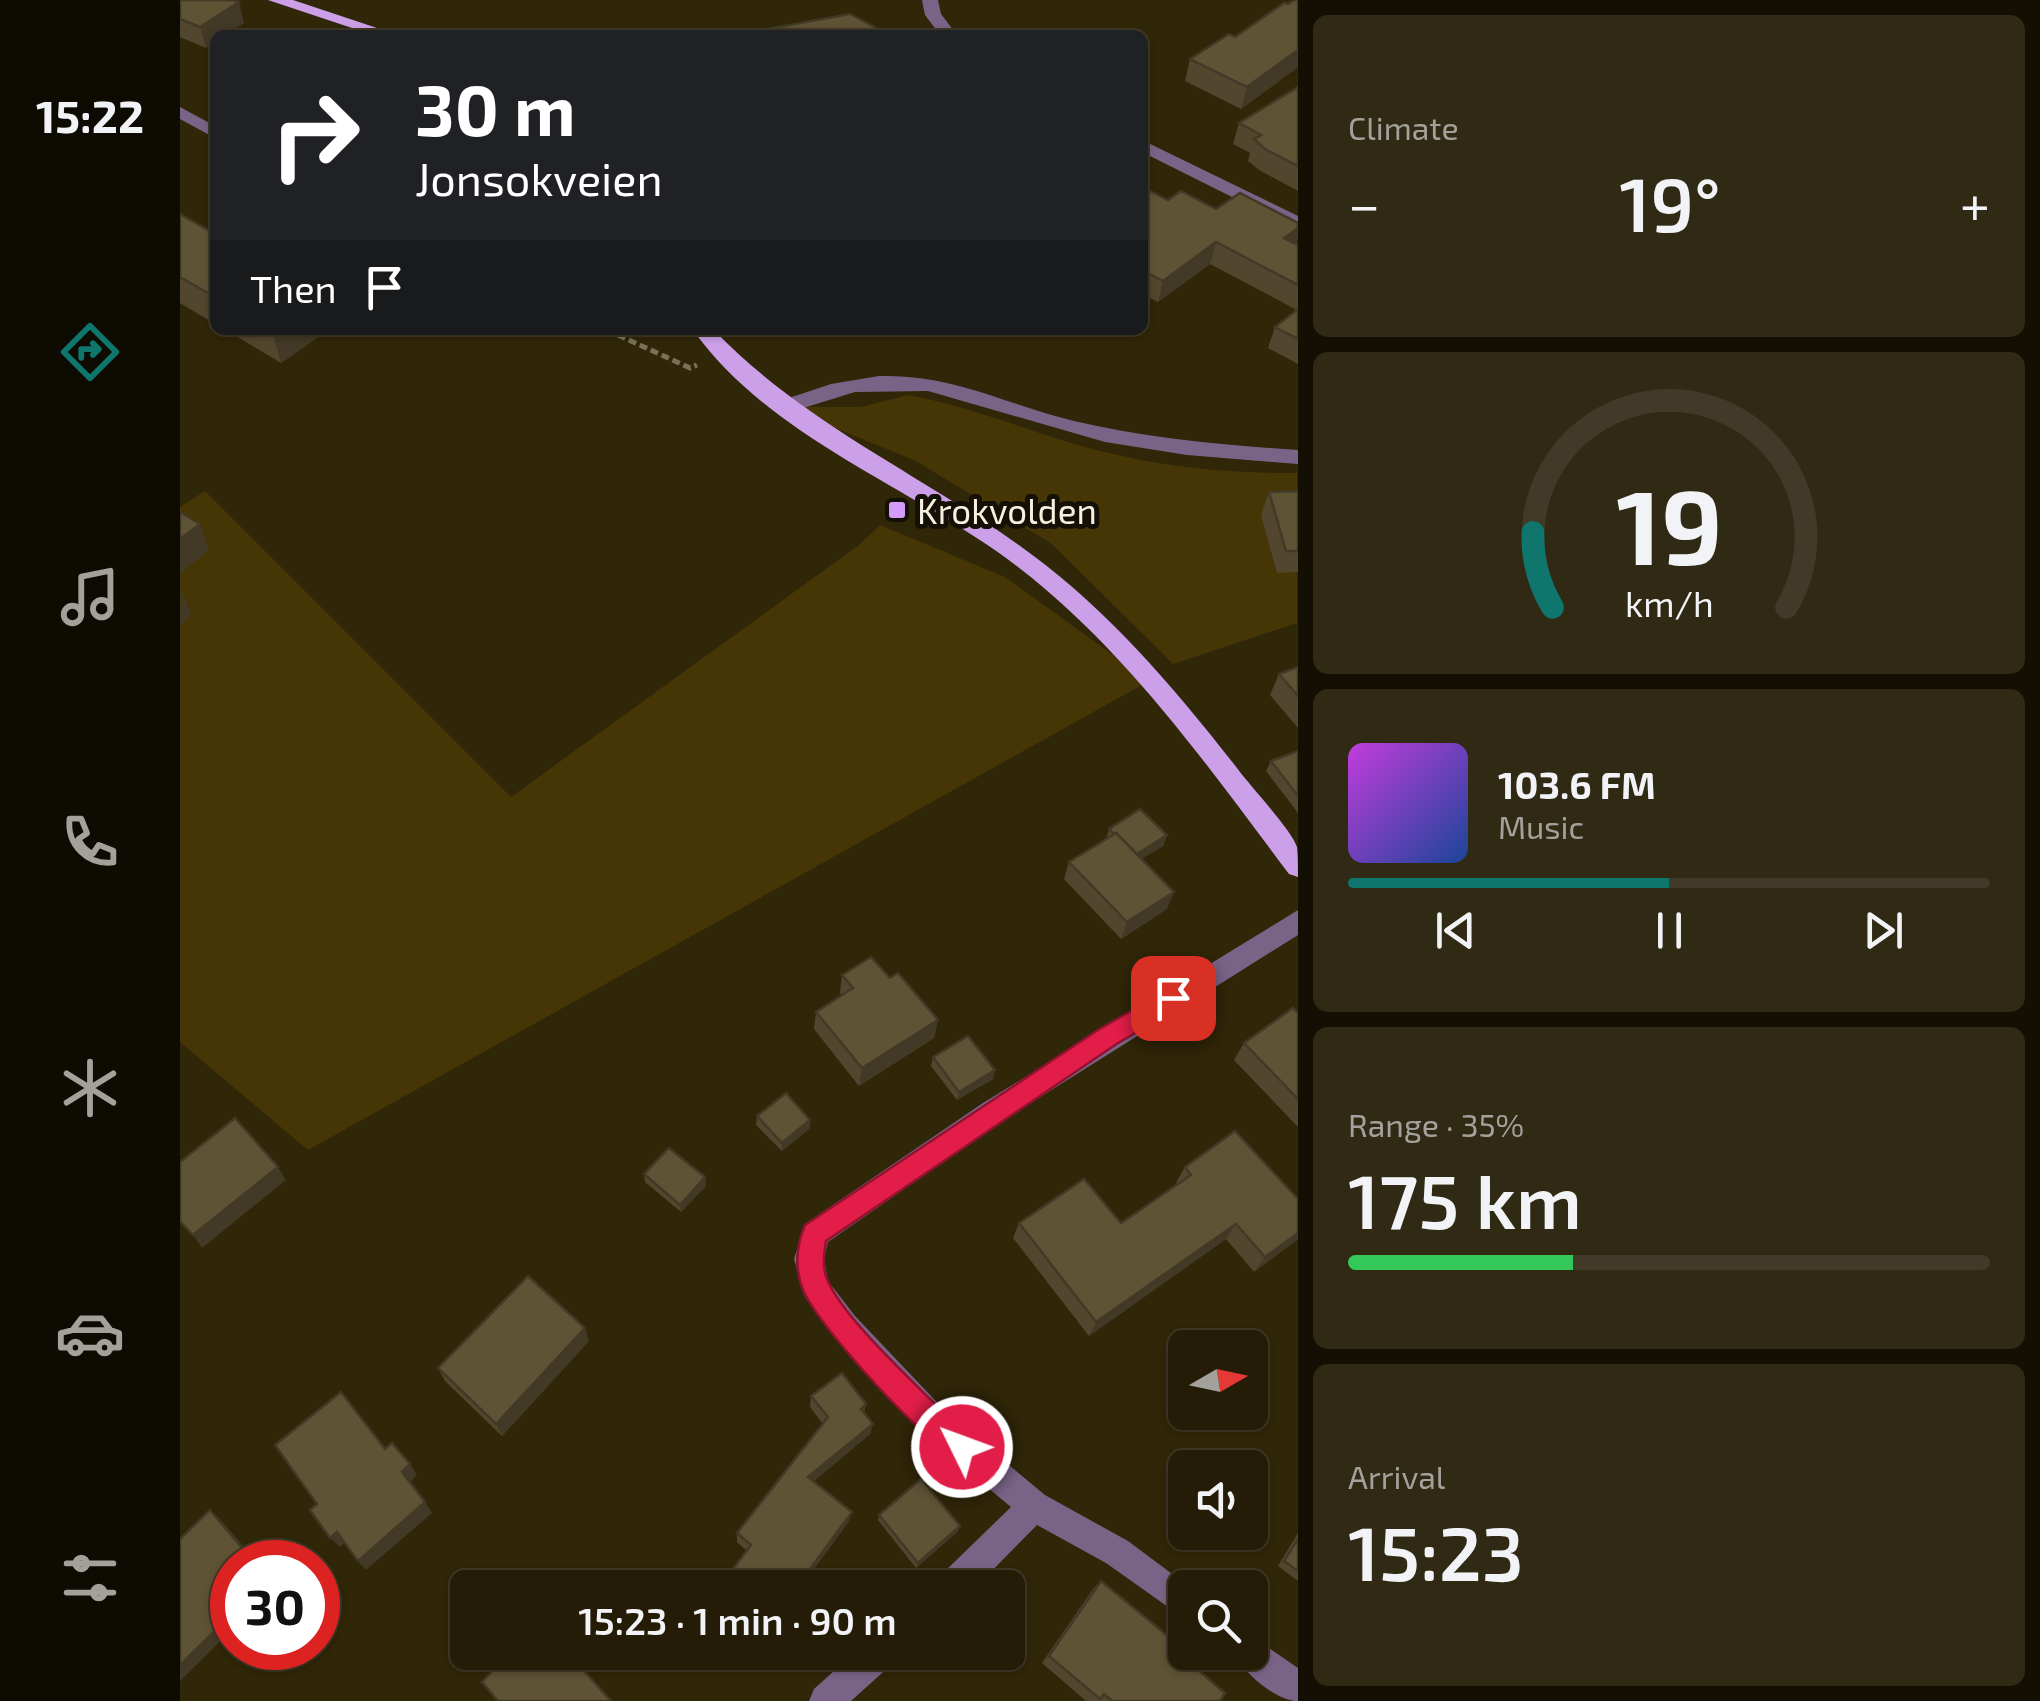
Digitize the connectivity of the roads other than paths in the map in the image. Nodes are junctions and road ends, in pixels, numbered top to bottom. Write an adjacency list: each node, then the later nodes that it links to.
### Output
1 (276, 0): 3 (main road)
2 (930, 0): 4 (street)
3 (374, 30)
4 (945, 30)
5 (180, 112): 6 (street)
6 (210, 130)
7 (1148, 147): 8 (street)
8 (1298, 224)
9 (707, 335): 10 (main road)
10 (784, 408): 11 (street); 12 (main road)
11 (1298, 458)
12 (1298, 867)
13 (1298, 921): 14 (street)
14 (1034, 1506): 15 (street); 16 (street)
15 (970, 1570)
16 (1168, 1590)
17 (1268, 1666): 19 (street)
18 (860, 1670): 20 (street)
19 (1298, 1690)
20 (826, 1701)

